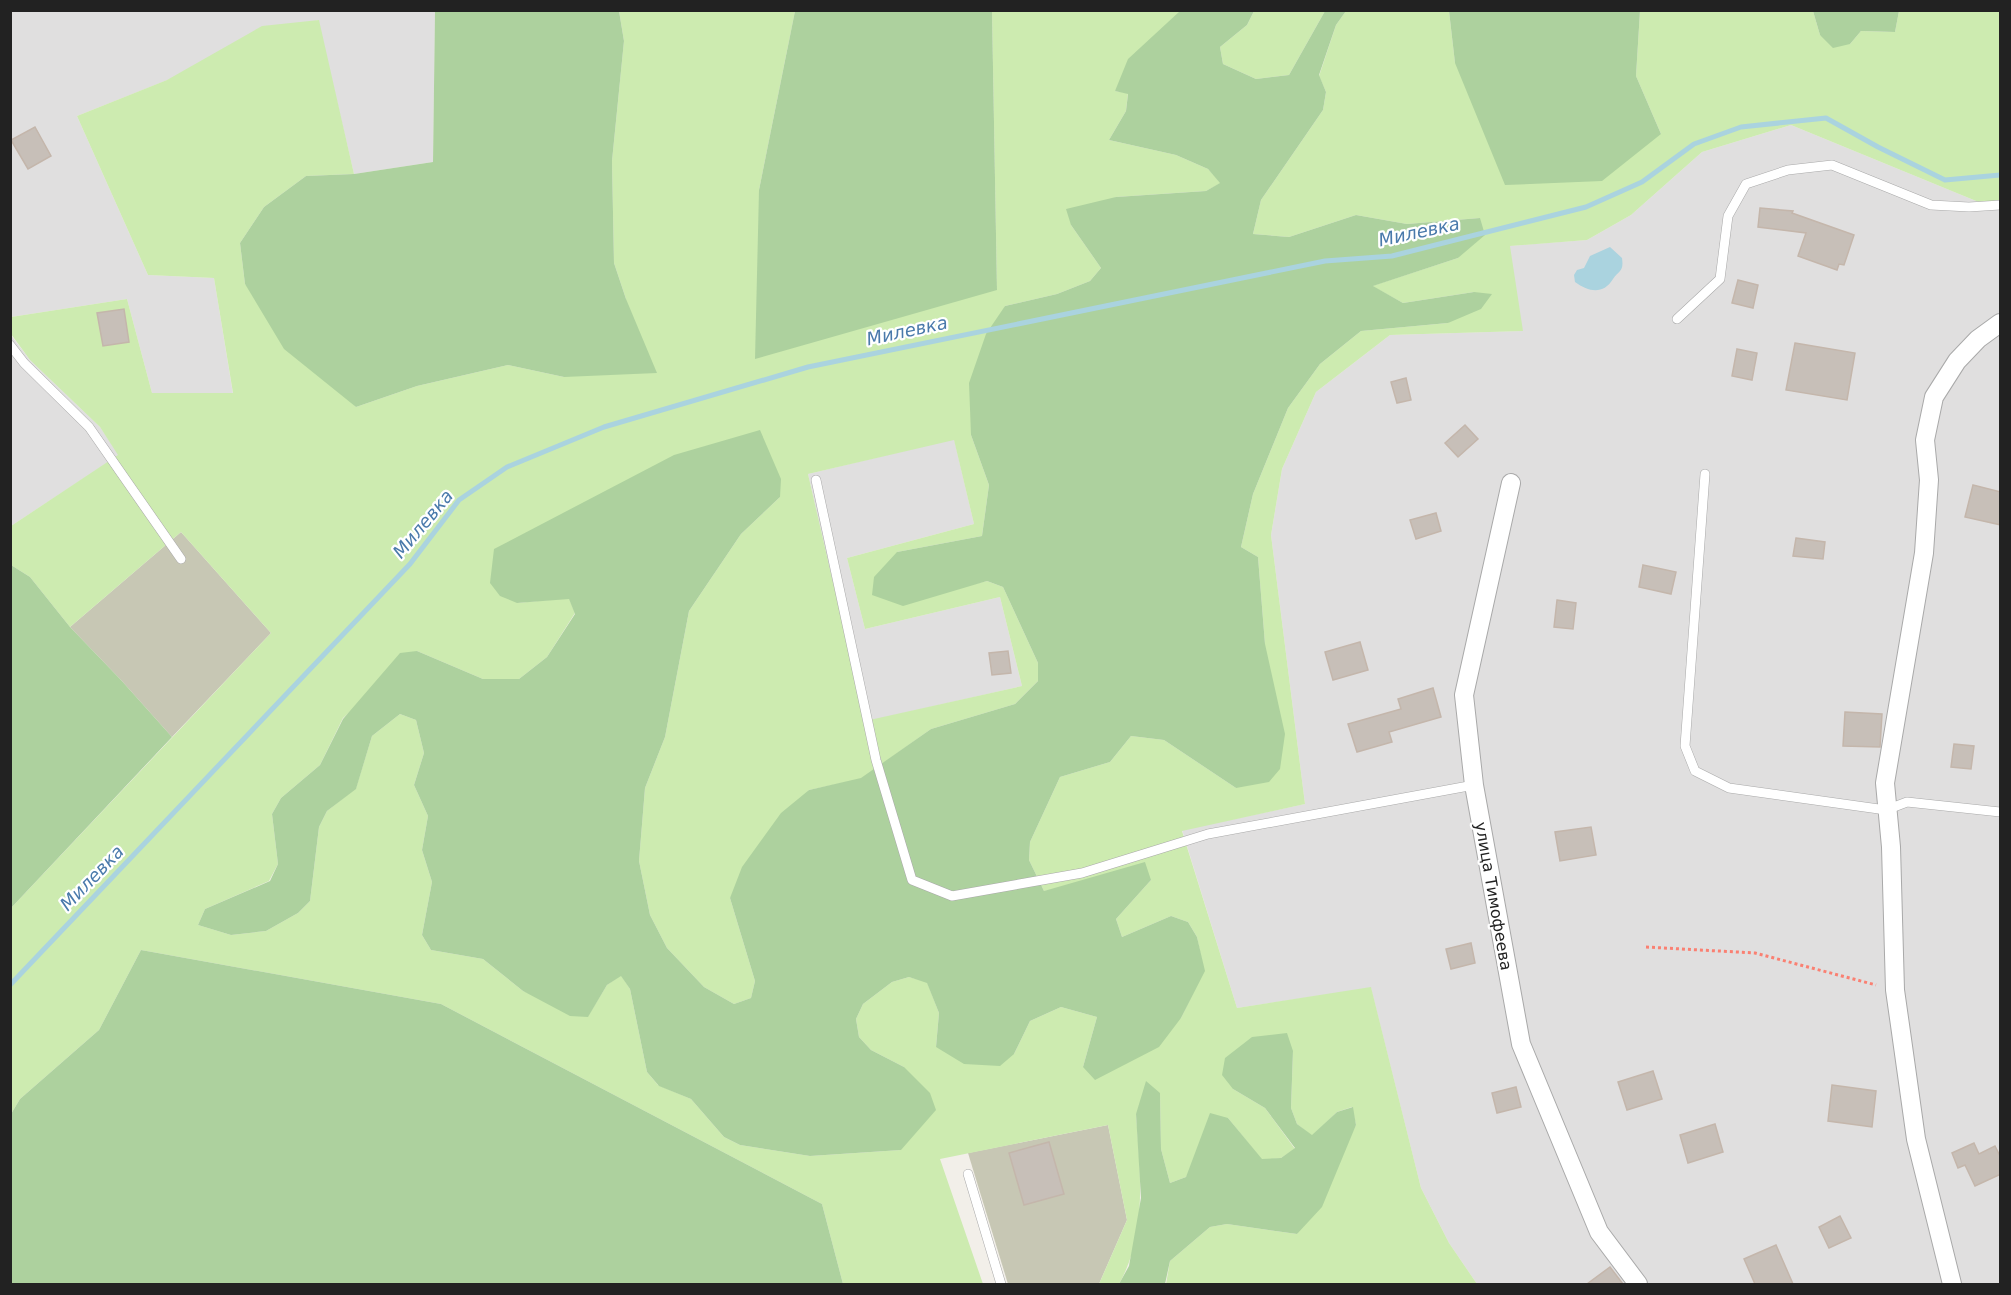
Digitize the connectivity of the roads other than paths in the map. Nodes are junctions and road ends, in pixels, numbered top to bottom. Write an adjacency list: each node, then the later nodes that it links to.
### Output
1 (2001, 205): 2 (lane)
2 (1677, 319)
3 (2001, 323): 10 (street)
4 (10, 345): 8 (lane)
5 (1705, 474): 10 (lane)
6 (816, 480): 9 (lane)
7 (1511, 483): 9 (street, улица Тимофеева)
8 (181, 559)
9 (1474, 785): 14 (street, улица Тимофеева)
10 (1886, 810): 11 (lane); 15 (street)
11 (2001, 812)
12 (968, 1174): 13 (lane)
13 (1001, 1284)
14 (1638, 1284)
15 (1952, 1284)

